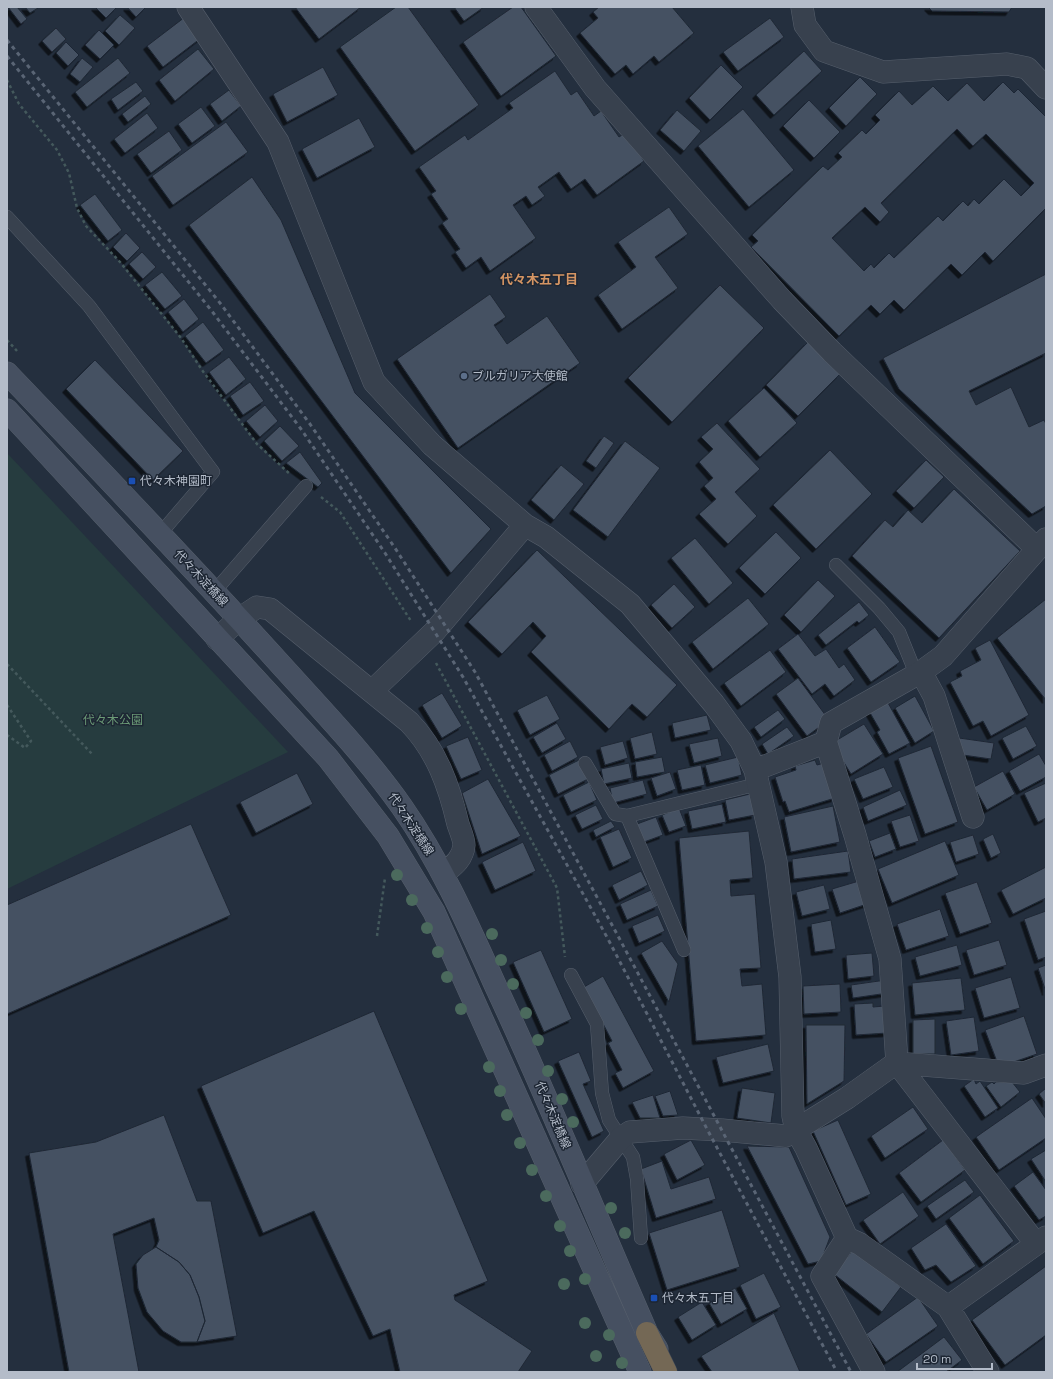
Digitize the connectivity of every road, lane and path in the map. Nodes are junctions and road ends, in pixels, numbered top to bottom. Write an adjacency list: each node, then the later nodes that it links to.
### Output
1 (188, 7): 10 (street)
2 (536, 7): 12 (street)
3 (802, 7): 5 (street)
4 (7, 80): 9 (path)
5 (1046, 88)
6 (7, 217): 11 (lane)
7 (7, 373): 11 (street, 代々木淀橋線)
8 (7, 410): 16 (street, 代々木淀橋線)
9 (306, 486): 14 (lane); 17 (path)
10 (525, 525): 17 (street); 26 (street)
11 (160, 534): 14 (street, 代々木淀橋線)
12 (1041, 544): 19 (street)
13 (836, 566): 19 (lane)
14 (214, 592): 15 (street, 代々木淀橋線)
15 (239, 619): 16 (street); 20 (street); 29 (street, 代々木淀橋線)
16 (217, 639): 44 (street, 代々木淀橋線)
17 (424, 642): 20 (street); 33 (path)
18 (7, 664): 24 (path)
19 (918, 673): 23 (street); 28 (street)
20 (372, 691): 29 (street)
21 (7, 705): 22 (path)
22 (7, 735)
23 (826, 742): 26 (street); 34 (street)
24 (92, 754)
25 (585, 763): 27 (lane)
26 (757, 777): 27 (lane); 36 (street)
27 (627, 816): 32 (lane)
28 (973, 817)
29 (443, 874): 38 (street, 代々木淀橋線)
30 (385, 875): 31 (path)
31 (377, 936)
32 (684, 950)
33 (571, 975): 37 (lane)
34 (897, 1063): 35 (street); 36 (street); 41 (street)
35 (1046, 1066)
36 (796, 1130): 37 (street); 40 (street)
37 (621, 1138): 38 (street); 39 (lane)
38 (582, 1184): 43 (street, 代々木淀橋線)
39 (641, 1238)
40 (847, 1238): 42 (street); 47 (street)
41 (1041, 1241): 42 (street)
42 (948, 1306): 48 (street)
43 (647, 1333): 45 (highway); 46 (street, 代々木淀橋線)
44 (640, 1372)
45 (666, 1372)
46 (670, 1372)
47 (874, 1372)
48 (988, 1372)

